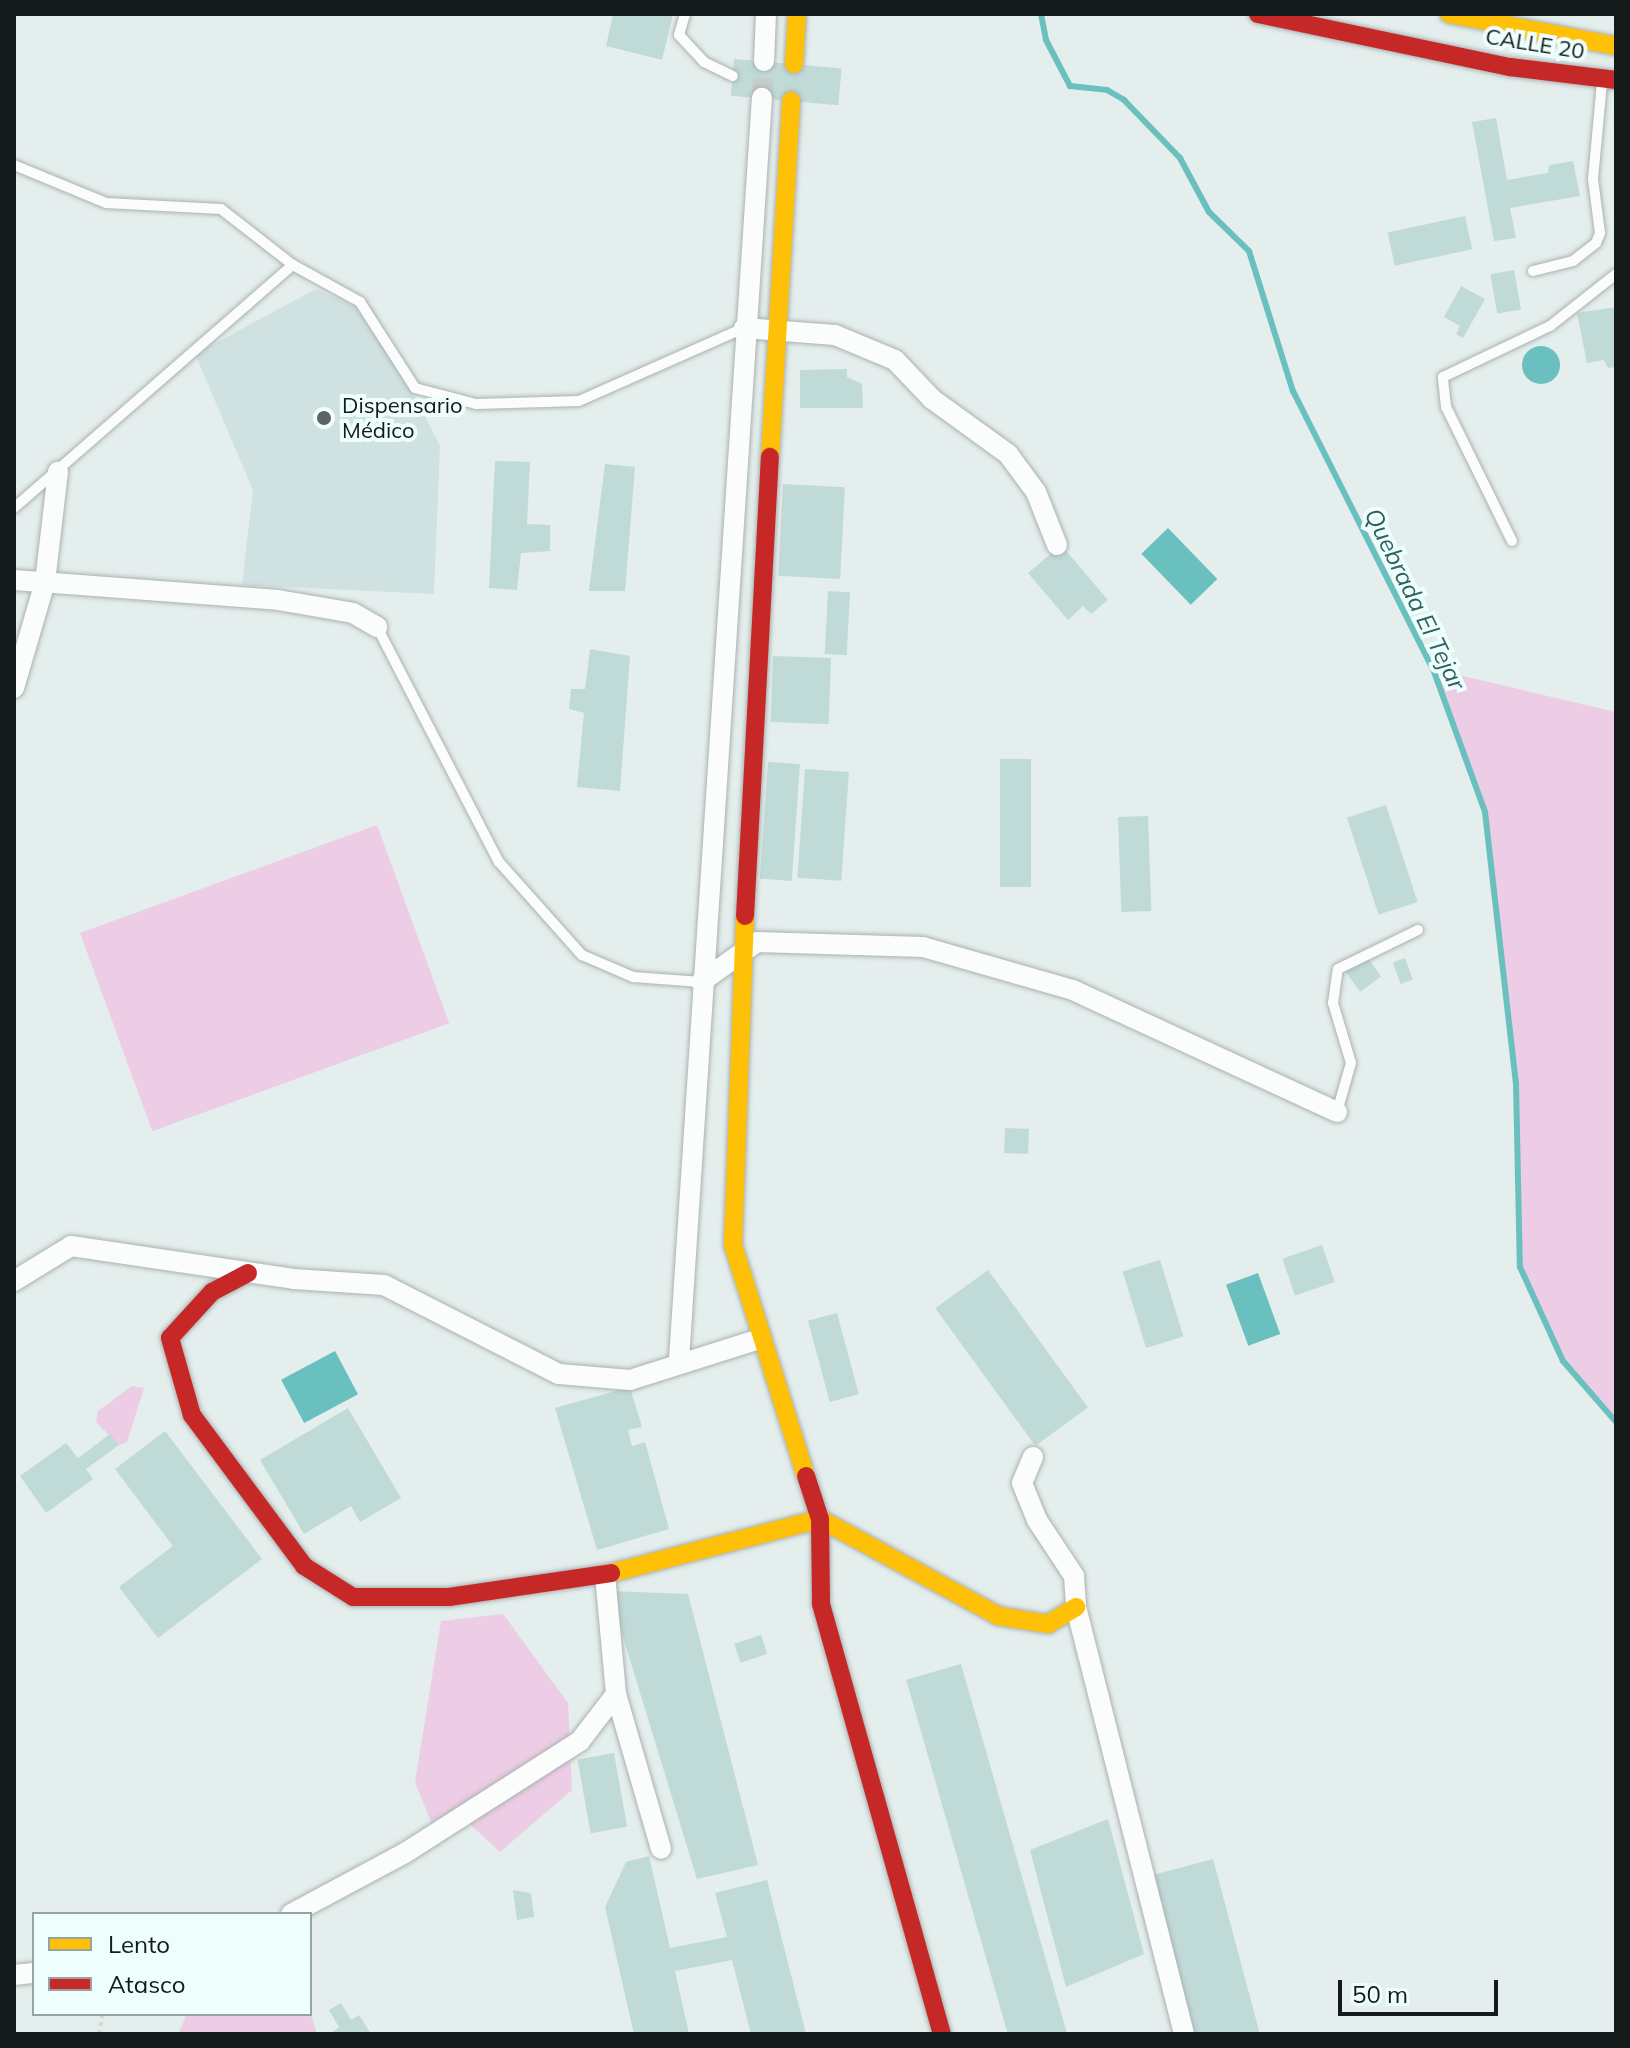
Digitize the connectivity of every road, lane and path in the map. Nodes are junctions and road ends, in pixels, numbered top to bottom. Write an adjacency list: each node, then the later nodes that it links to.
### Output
1 (685, 14): 8 (lane)
2 (766, 14): 7 (street)
3 (797, 14): 7 (street)
4 (1258, 14): 9 (street, CALLE 20)
5 (1449, 14): 6 (street)
6 (1616, 46)
7 (794, 61)
8 (733, 76)
9 (1609, 79): 14 (lane)
10 (762, 98): 16 (street)
11 (791, 101): 17 (street)
12 (14, 165): 13 (lane)
13 (293, 265): 16 (lane); 18 (lane)
14 (1533, 271)
15 (1616, 274): 20 (lane)
16 (744, 328): 17 (street); 26 (street)
17 (775, 330): 21 (street); 27 (street)
18 (58, 472): 19 (lane); 23 (street)
19 (14, 508)
20 (1512, 541)
21 (1057, 545)
22 (14, 580): 23 (street)
23 (45, 582): 24 (street); 25 (street)
24 (377, 627): 30 (lane)
25 (14, 688)
26 (716, 815): 27 (street); 30 (street)
27 (749, 815): 29 (street)
28 (1418, 930): 31 (lane)
29 (745, 948): 30 (street); 31 (street); 34 (street)
30 (701, 982): 35 (street)
31 (1337, 1112)
32 (248, 1273): 33 (street); 35 (street); 38 (street)
33 (14, 1281)
34 (759, 1339): 35 (street); 37 (street)
35 (679, 1360)
36 (1033, 1457): 39 (street)
37 (820, 1519): 38 (street); 39 (street); 43 (street)
38 (605, 1575): 40 (street)
39 (1076, 1607): 44 (street)
40 (616, 1694): 41 (street); 42 (street)
41 (661, 1849)
42 (295, 1912)
43 (942, 2034)
44 (1184, 2034)

